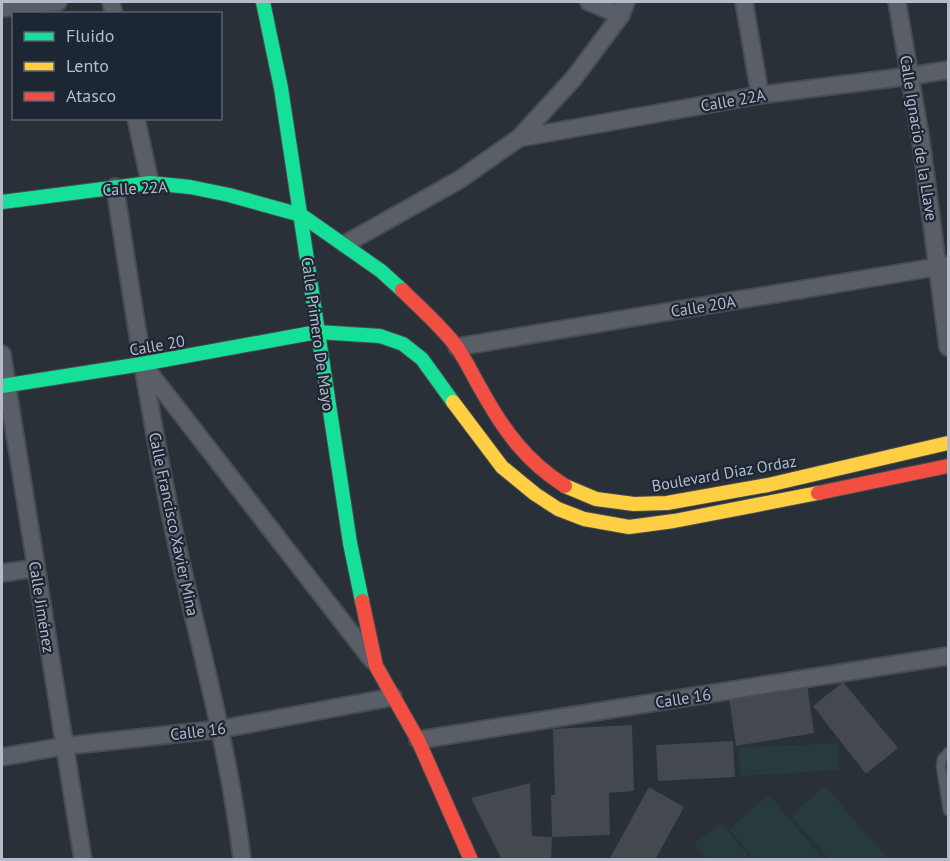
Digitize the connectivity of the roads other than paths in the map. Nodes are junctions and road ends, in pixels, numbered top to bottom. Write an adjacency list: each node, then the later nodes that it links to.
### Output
1 (58, 2): 6 (street)
2 (263, 2): 16 (main road, Calle Primero De Mayo)
3 (589, 2): 7 (street)
4 (744, 2): 10 (street)
5 (897, 2): 9 (street, Calle Ignacio de la Llave)
6 (2, 8)
7 (623, 8): 12 (street)
8 (948, 70): 9 (street, Calle 22A)
9 (910, 76): 10 (street, Calle 22A); 18 (street, Calle Ignacio de la Llave)
10 (760, 95): 12 (street, Calle 22A)
11 (136, 120): 13 (street)
12 (519, 138): 17 (street)
13 (150, 183): 14 (main road, Calle 22A); 16 (main road, Calle 22A)
14 (115, 187): 15 (main road, Calle 22A); 23 (street, Calle Francisco Xavier Mina)
15 (2, 202)
16 (301, 215): 17 (main road, Boulevard Díaz Ordaz); 19 (main road, Calle Primero De Mayo)
17 (345, 244): 20 (main road, Boulevard Díaz Ordaz)
18 (943, 266): 20 (street, Calle 20A); 21 (street, Calle Ignacio de la Llave)
19 (317, 332): 23 (main road, Calle 20); 26 (main road); 30 (main road, Calle Primero De Mayo)
20 (457, 347): 25 (main road, Boulevard Díaz Ordaz)
21 (948, 347)
22 (2, 354): 24 (street, Calle Jiménez)
23 (142, 364): 24 (main road, Calle 20); 30 (street, Calle Primero De Mayo); 32 (street, Calle Francisco Xavier Mina)
24 (4, 386): 27 (street, Calle Jiménez)
25 (948, 443)
26 (948, 466)
27 (36, 568): 28 (street); 34 (street, Calle Jiménez)
28 (2, 573)
29 (948, 656): 33 (street, Calle 16)
30 (376, 666): 31 (main road, Calle Primero De Mayo)
31 (393, 697): 32 (street, Calle 16); 33 (main road, Calle Primero De Mayo)
32 (221, 729): 34 (street, Calle 16); 38 (street, Calle Francisco Xavier Mina)
33 (418, 740): 42 (main road, Calle Primero De Mayo)
34 (66, 746): 36 (street, Calle 16); 39 (street, Calle Jiménez)
35 (948, 752): 37 (lane)
36 (2, 757)
37 (948, 811)
38 (240, 842): 40 (street, Calle Francisco Xavier Mina); 41 (street)
39 (84, 860)
40 (242, 860)
41 (254, 860)
42 (471, 860)

